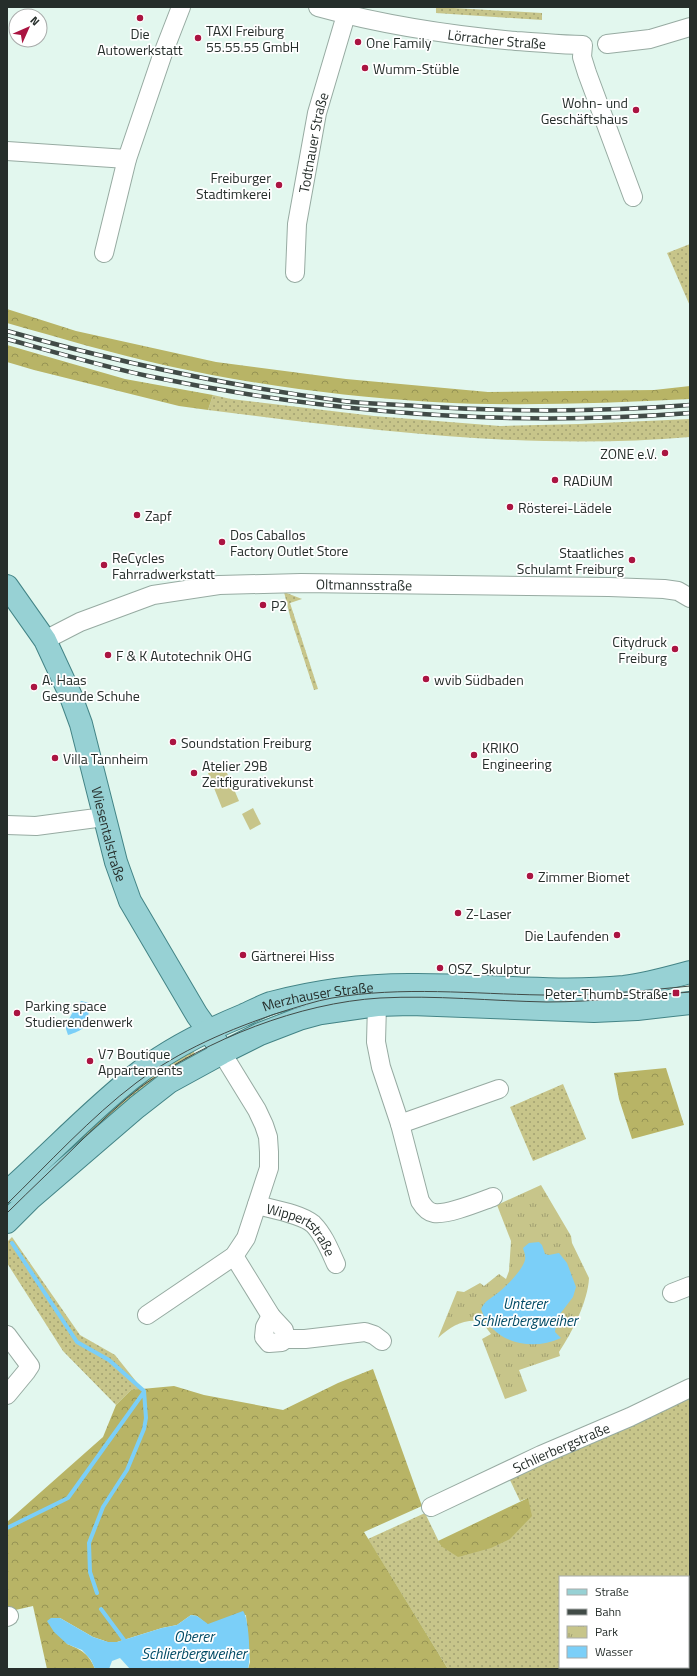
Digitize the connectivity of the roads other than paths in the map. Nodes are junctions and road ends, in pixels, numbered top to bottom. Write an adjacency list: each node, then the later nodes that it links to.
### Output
1 (181, 7): 8 (street)
2 (318, 7): 4 (street, Lörracher Straße)
3 (374, 14): 4 (street, Lörracher Straße); 9 (street, Lörracher Straße)
4 (346, 15): 11 (street, Todtnauer Straße)
5 (690, 27): 6 (street)
6 (607, 44)
7 (7, 151): 8 (street)
8 (127, 159): 10 (street)
9 (633, 197)
10 (104, 254)
11 (295, 273)
12 (7, 586): 14 (main road, Wiesentalstraße)
13 (690, 598): 14 (street, Oltmannsstraße)
14 (45, 640): 15 (main road, Wiesentalstraße)
15 (104, 817): 16 (street); 20 (main road, Wiesentalstraße)
16 (7, 824)
17 (690, 972): 20 (main road, Merzhauser Straße)
18 (690, 1003): 19 (main road, Merzhauser Straße)
19 (377, 1005): 20 (main road, Merzhauser Straße); 22 (street, Merzhauser Straße)
20 (214, 1041): 23 (main road, Merzhauser Straße); 25 (street, Wippertstraße); 26 (main road, Merzhauser Straße)
21 (499, 1089): 22 (street)
22 (400, 1124): 24 (street, Merzhauser Straße)
23 (7, 1192)
24 (493, 1197)
25 (258, 1205): 27 (street, Wippertstraße); 28 (street, Wippertstraße)
26 (7, 1222)
27 (234, 1256): 31 (street, Wippertstraße); 33 (street)
28 (336, 1264)
29 (690, 1286): 30 (street)
30 (672, 1293)
31 (147, 1315)
32 (7, 1335): 35 (street)
33 (382, 1341)
34 (690, 1388): 36 (street, Schlierbergstraße)
35 (7, 1395)
36 (431, 1507)

